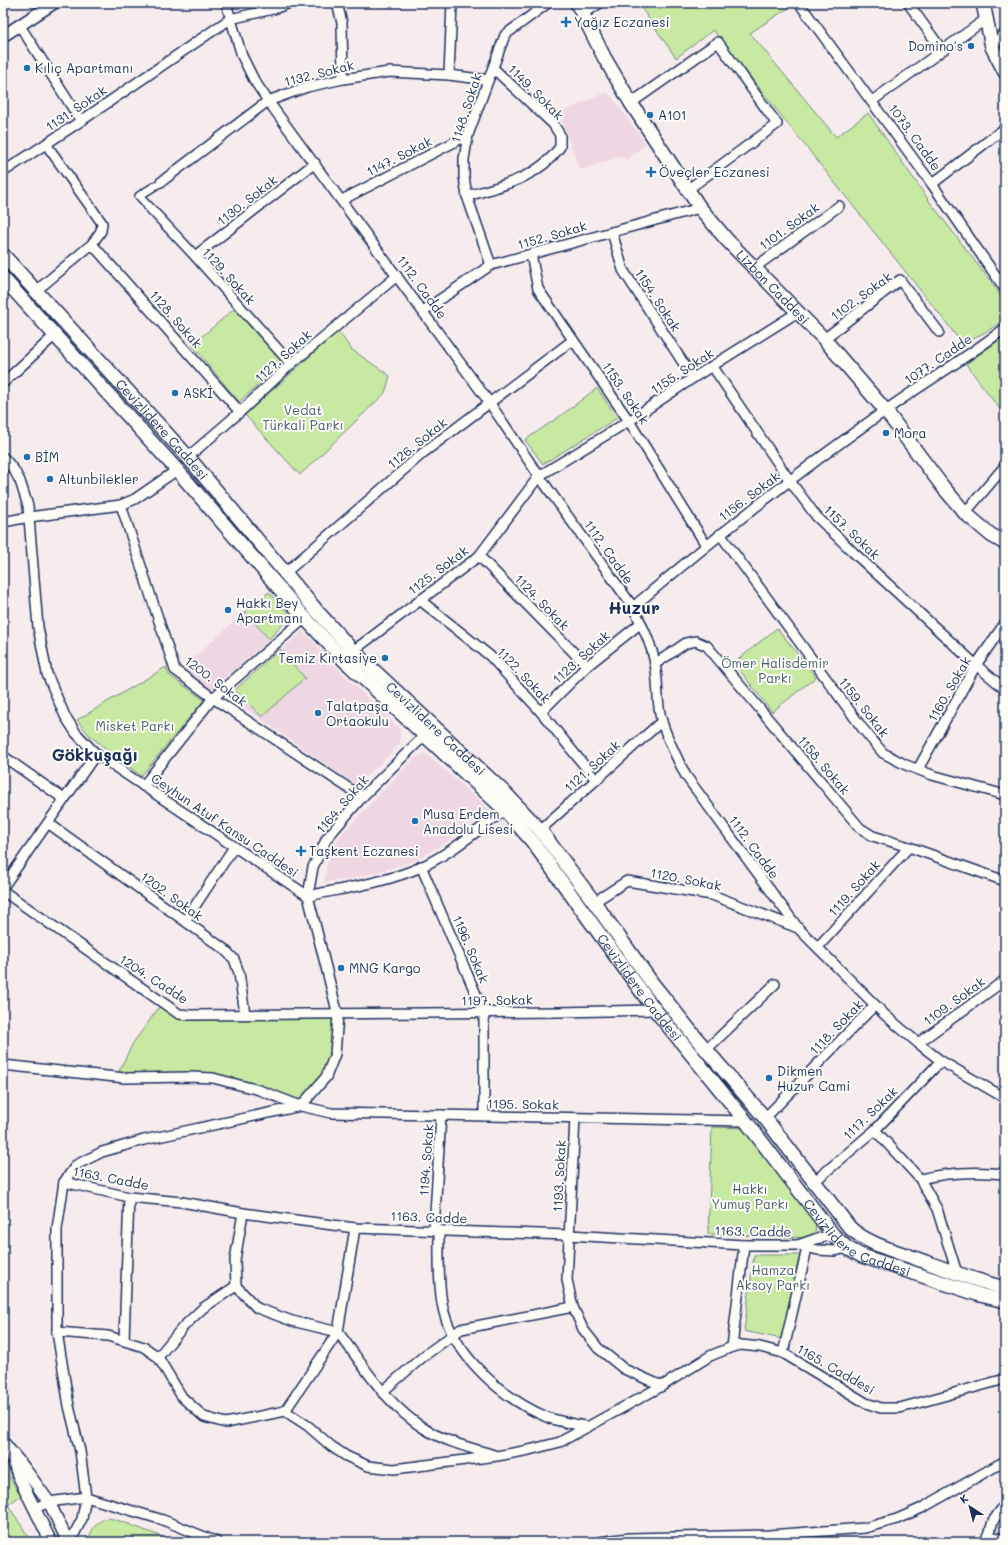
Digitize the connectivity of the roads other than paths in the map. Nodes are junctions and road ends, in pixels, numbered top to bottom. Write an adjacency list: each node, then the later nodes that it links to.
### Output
1 (54, 3): 14 (street)
2 (226, 3): 12 (street, 1112. Cadde)
3 (290, 3): 12 (street, 1131. Sokak)
4 (337, 3): 22 (street)
5 (452, 3): 21 (street)
6 (548, 3): 19 (street, 1148. Sokak)
7 (600, 3): 11 (street)
8 (799, 3): 24 (street, 1073. Cadde)
9 (908, 3): 18 (street)
10 (983, 3): 13 (main road)
11 (580, 8): 26 (main road, Lizbon Caddesi)
12 (230, 19): 25 (street, 1112. Cadde); 27 (street, 1131. Sokak)
13 (986, 19): 17 (main road); 18 (street)
14 (20, 26): 16 (street); 27 (street)
15 (1005, 33): 17 (street)
16 (3, 36)
17 (992, 47): 20 (main road)
18 (942, 50): 24 (street)
19 (493, 68): 23 (street, 1148. Sokak); 36 (street, 1149. Sokak)
20 (1005, 72)
21 (449, 75): 22 (street, 1132. Sokak); 23 (street, 1132. Sokak)
22 (344, 78): 25 (street, 1132. Sokak)
23 (488, 80): 29 (street, 1148. Sokak)
24 (872, 100): 34 (street, 1073. Cadde)
25 (268, 101): 31 (street, 1112. Cadde); 33 (street, 1132. Sokak)
26 (631, 103): 35 (main road, Lizbon Caddesi); 35 (street)
27 (81, 121): 30 (street, 1131. Sokak)
28 (1005, 128): 34 (street)
29 (468, 136): 36 (street, 1148. Sokak); 37 (street, 1147. Sokak)
30 (46, 144): 32 (street, 1131. Sokak); 42 (street)
31 (315, 163): 37 (street, 1112. Cadde); 45 (street, 1130. Sokak)
32 (3, 172)
33 (161, 182): 38 (street)
34 (932, 184): 50 (street, 1073. Cadde)
35 (687, 190): 40 (main road, Lizbon Caddesi)
36 (467, 196): 46 (street, 1148. Sokak)
37 (342, 200): 48 (street, 1112. Cadde)
38 (148, 206): 45 (street, 1129. Sokak)
39 (839, 206): 47 (street, 1101. Sokak)
40 (700, 208): 41 (street, 1152. Sokak); 47 (main road, Lizbon Caddesi)
41 (612, 232): 43 (street, 1152. Sokak); 61 (street, 1154. Sokak)
42 (92, 244): 51 (street); 65 (street, 1128. Sokak)
43 (531, 254): 46 (street, 1152. Sokak); 57 (street, 1153. Sokak)
44 (3, 255): 51 (main road, Cevizlidere Caddesi)
45 (195, 256): 59 (street, 1129. Sokak)
46 (491, 265): 52 (street, 1152. Sokak)
47 (754, 268): 53 (main road, Lizbon Caddesi)
48 (397, 276): 52 (street, 1112. Cadde); 59 (street, 1127. Sokak)
49 (3, 278): 56 (main road, Cevizlidere Caddesi)
50 (1005, 289)
51 (36, 291): 68 (main road, Cevizlidere Caddesi)
52 (423, 311): 63 (street, 1112. Cadde)
53 (798, 312): 58 (main road, Lizbon Caddesi); 60 (street, 1155. Sokak)
54 (1005, 328): 64 (street, 1077. Cadde)
55 (939, 332): 58 (street, 1102. Sokak)
56 (55, 335): 62 (street); 70 (main road, Cevizlidere Caddesi)
57 (573, 340): 63 (street, 1126. Sokak); 66 (street, 1153. Sokak)
58 (824, 340): 64 (main road, Lizbon Caddesi)
59 (291, 364): 65 (street, 1127. Sokak)
60 (713, 367): 61 (street, 1155. Sokak); 72 (street, 1157. Sokak)
61 (693, 378): 66 (street, 1155. Sokak)
62 (3, 383)
63 (489, 402): 71 (street, 1112. Cadde); 81 (street, 1126. Sokak)
64 (885, 410): 72 (street, 1156. Sokak); 74 (main road, Lizbon Caddesi)
65 (240, 412): 68 (street, 1127. Sokak)
66 (629, 421): 71 (street, 1155. Sokak); 79 (street, 1153. Sokak)
67 (3, 457): 75 (street, Ceyhun Atuf Kansu Caddesi)
68 (188, 457): 81 (main road, Cevizlidere Caddesi)
69 (1005, 466): 74 (street)
70 (177, 470): 73 (street); 85 (main road, Cevizlidere Caddesi)
71 (539, 476): 80 (street, 1125. Sokak); 83 (street, 1112. Cadde)
72 (790, 481): 77 (street, 1156. Sokak); 90 (street, 1157. Sokak)
73 (121, 505): 75 (street); 93 (street, 1200. Sokak)
74 (965, 513): 78 (main road, Lizbon Caddesi)
75 (29, 517): 76 (street); 97 (street, Ceyhun Atuf Kansu Caddesi)
76 (3, 522)
77 (720, 534): 79 (street, 1156. Sokak); 99 (street, 1159. Sokak)
78 (1005, 543)
79 (706, 545): 83 (street, 1156. Sokak)
80 (479, 556): 82 (street, 1125. Sokak); 91 (street, 1124. Sokak)
81 (285, 573): 84 (main road, Cevizlidere Caddesi)
82 (420, 600): 88 (street, 1125. Sokak); 94 (street, 1122. Sokak)
83 (633, 608): 86 (street, 1112. Cadde)
84 (316, 610): 85 (main road); 88 (main road, Cevizlidere Caddesi)
85 (305, 618): 93 (street); 96 (main road, Cevizlidere Caddesi)
86 (641, 622): 89 (street, 1112. Cadde); 91 (street, 1123. Sokak)
87 (1005, 623): 90 (street, 1160. Sokak)
88 (353, 651): 107 (main road, Cevizlidere Caddesi)
89 (655, 664): 95 (street, 1112. Cadde); 109 (street, 1158. Sokak)
90 (976, 665): 92 (street, 1157. Sokak); 99 (street, 1160. Sokak)
91 (587, 666): 94 (street, 1123. Sokak)
92 (1005, 689)
93 (213, 698): 101 (street); 103 (street, 1200. Sokak)
94 (541, 712): 100 (street, 1122. Sokak)
95 (662, 721): 100 (street, 1121. Sokak); 117 (street, 1112. Cadde)
96 (424, 736): 103 (street, 1164. Sokak); 105 (main road, Cevizlidere Caddesi)
97 (96, 754): 101 (street, Ceyhun Atuf Kansu Caddesi); 104 (street)
98 (3, 756): 104 (street)
99 (918, 769): 102 (street, 1159. Sokak)
100 (596, 780): 107 (street, 1121. Sokak)
101 (143, 786): 108 (street, Ceyhun Atuf Kansu Caddesi)
102 (1005, 795)
103 (362, 797): 114 (street, 1164. Sokak)
104 (64, 799): 106 (street)
105 (505, 810): 110 (street); 123 (main road, Cevizlidere Caddesi)
106 (48, 823): 112 (street); 116 (street, 1202. Sokak)
107 (540, 830): 115 (main road, Cevizlidere Caddesi)
108 (234, 847): 114 (street, Ceyhun Atuf Kansu Caddesi); 116 (street)
109 (909, 847): 111 (street, 1158. Sokak); 118 (street, 1119. Sokak)
110 (421, 866): 114 (street); 124 (street, 1196. Sokak)
111 (1005, 880)
112 (3, 887)
113 (3, 891): 125 (street, 1204. Cadde)
114 (308, 896): 126 (street, 1164. Sokak)
115 (594, 902): 117 (street, 1120. Sokak); 122 (main road, Cevizlidere Caddesi)
116 (185, 921): 125 (street, 1202. Sokak)
117 (798, 928): 118 (street, 1112. Cadde)
118 (818, 947): 121 (street, 1112. Cadde)
119 (1004, 982): 127 (street, 1109. Sokak)
120 (774, 984): 128 (street)
121 (875, 1005): 127 (street, 1112. Cadde); 136 (street, 1118. Sokak)
122 (672, 1009): 123 (main road); 128 (main road, Cevizlidere Caddesi)
123 (655, 1010): 124 (street, 1197. Sokak); 137 (main road, Cevizlidere Caddesi)
124 (484, 1013): 126 (street, 1197. Sokak); 134 (street, 1196. Sokak)
125 (245, 1014): 126 (street, 1204. Cadde)
126 (338, 1015): 132 (street, 1164. Sokak)
127 (918, 1043): 129 (street, 1112. Cadde)
128 (706, 1050): 136 (main road, Cevizlidere Caddesi)
129 (941, 1061): 131 (street, 1112. Cadde); 138 (street, 1117. Sokak)
130 (3, 1065): 132 (street, 1195. Sokak)
131 (1005, 1098)
132 (301, 1106): 133 (street, 1195. Sokak); 142 (street)
133 (442, 1115): 134 (street, 1195. Sokak); 147 (street, 1194. Sokak)
134 (484, 1116): 135 (street, 1195. Sokak)
135 (575, 1118): 137 (street, 1195. Sokak); 148 (street, 1193. Sokak)
136 (765, 1118): 141 (main road, Cevizlidere Caddesi)
137 (746, 1121): 149 (main road, Cevizlidere Caddesi)
138 (875, 1130): 140 (street); 141 (street, 1117. Sokak)
139 (1005, 1174): 140 (street)
140 (920, 1179): 154 (street)
141 (815, 1181): 146 (main road, Cevizlidere Caddesi)
142 (64, 1182): 143 (street, 1163. Cadde); 159 (street)
143 (129, 1197): 144 (street, 1163. Cadde); 162 (street)
144 (243, 1213): 145 (street, 1163. Cadde); 155 (street)
145 (355, 1228): 147 (street, 1163. Cadde); 160 (street)
146 (850, 1228): 149 (main road); 150 (main road, Cevizlidere Caddesi)
147 (436, 1230): 148 (street, 1163. Cadde); 161 (street, 1194. Sokak)
148 (568, 1235): 151 (street, 1163. Cadde); 158 (street, 1193. Sokak)
149 (833, 1235): 152 (street, 1163. Cadde); 153 (main road, Cevizlidere Caddesi)
150 (864, 1239): 153 (main road); 154 (main road, Cevizlidere Caddesi)
151 (744, 1245): 152 (street, 1163. Cadde); 163 (street)
152 (802, 1246): 153 (street, 1163. Cadde); 164 (street)
153 (846, 1248): 157 (main road, Cevizlidere Caddesi)
154 (957, 1273): 156 (main road, Cevizlidere Caddesi)
155 (236, 1286): 160 (street); 165 (street)
156 (1005, 1288)
157 (1005, 1300)
158 (573, 1307): 161 (street); 167 (street, 1193. Sokak)
159 (57, 1332): 162 (street); 174 (street)
160 (338, 1332): 168 (street); 169 (street)
161 (452, 1334): 168 (street); 170 (street, 1194. Sokak)
162 (124, 1340): 165 (street)
163 (732, 1347): 164 (street, 1165. Caddesi); 167 (street, 1165. Caddesi)
164 (783, 1353): 166 (street, 1165. Caddesi)
165 (158, 1357): 169 (street)
166 (1005, 1379)
167 (662, 1386): 170 (street, 1165. Caddesi)
168 (382, 1392): 172 (street)
169 (285, 1411): 172 (street, 1165. Caddesi)
170 (588, 1427): 172 (street, 1165. Caddesi)
171 (6, 1446): 175 (street); 177 (street)
172 (497, 1456)
173 (1005, 1461): 183 (street)
174 (86, 1497): 175 (street); 181 (street); 182 (street)
175 (49, 1502): 177 (street); 181 (street)
176 (1005, 1504): 178 (street)
177 (35, 1508): 180 (street)
178 (987, 1539): 179 (street)
179 (1005, 1539)
180 (51, 1542)
181 (69, 1542)
182 (216, 1542)
183 (598, 1542)

